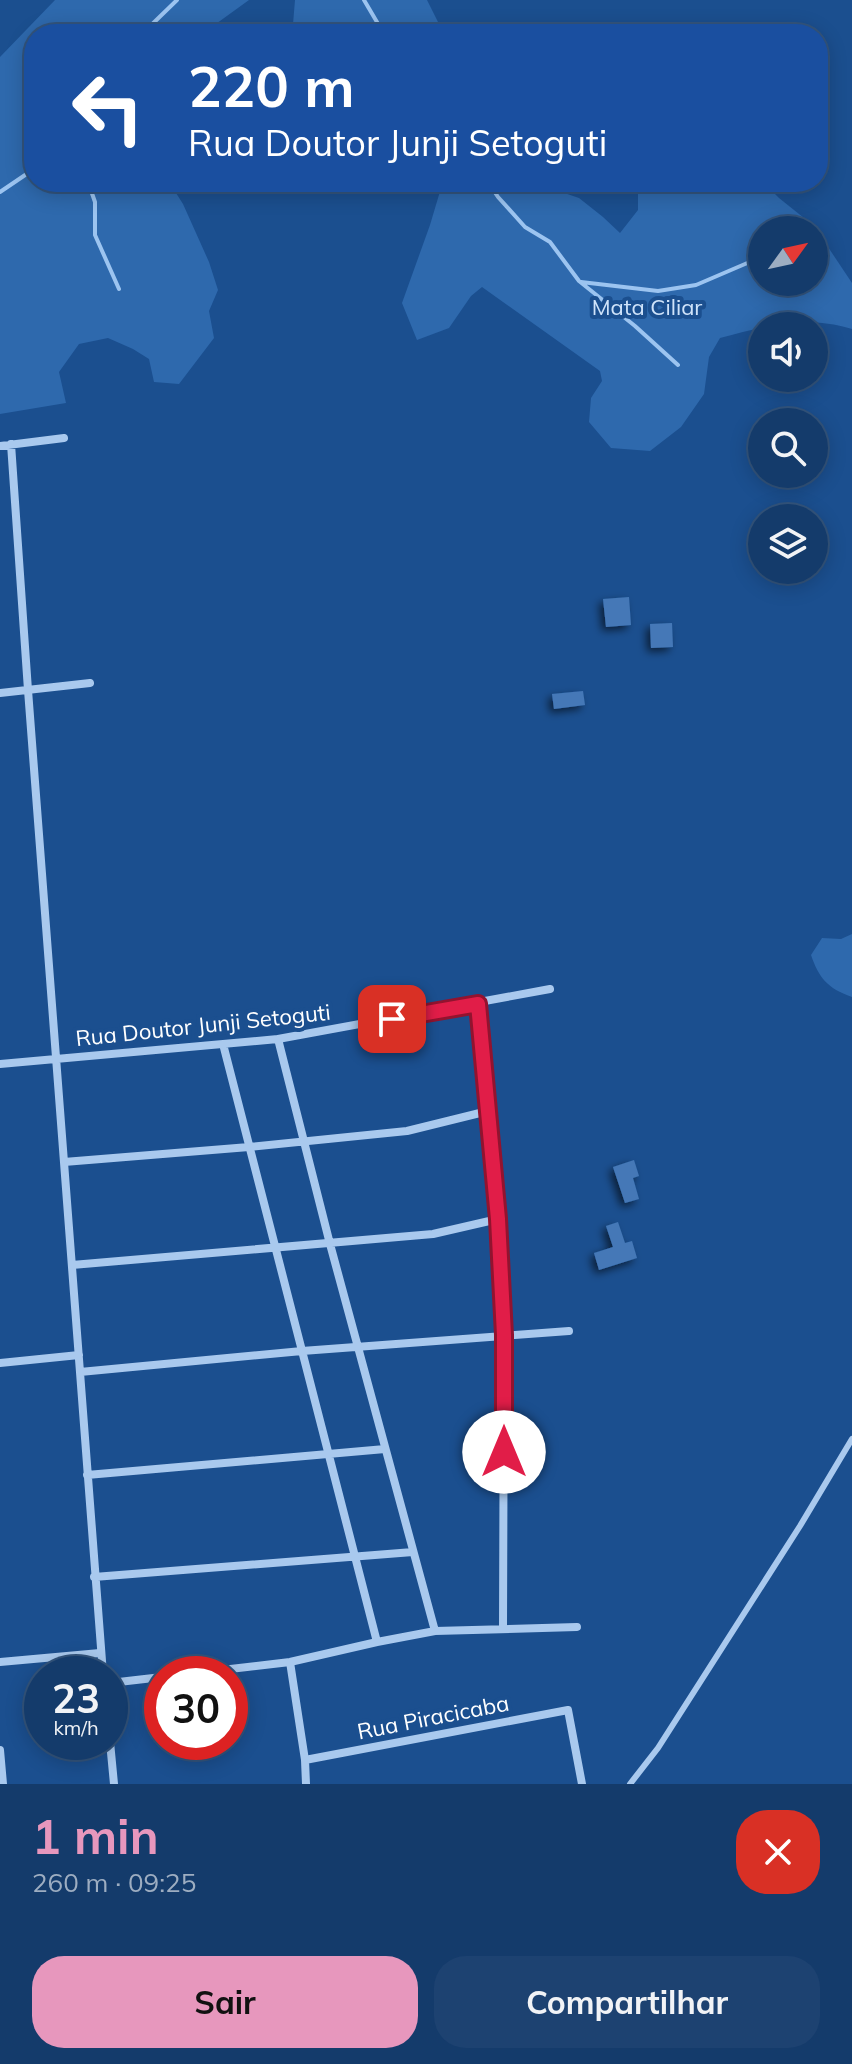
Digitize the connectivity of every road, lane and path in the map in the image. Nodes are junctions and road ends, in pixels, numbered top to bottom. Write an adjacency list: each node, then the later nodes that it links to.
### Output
1 (64, 438): 2 (street)
2 (11, 444): 3 (street); 5 (street)
3 (0, 446)
4 (90, 683): 5 (street)
5 (28, 690): 6 (street); 11 (street)
6 (0, 693)
7 (550, 989): 8 (street, Rua Doutor Junji Setoguti)
8 (478, 1004): 9 (street, Rua Doutor Junji Setoguti); 13 (street)
9 (278, 1039): 10 (street, Rua Doutor Junji Setoguti); 14 (street)
10 (223, 1044): 11 (street, Rua Doutor Junji Setoguti); 15 (street)
11 (56, 1059): 12 (street, Rua Doutor Junji Setoguti); 16 (street)
12 (0, 1064)
13 (488, 1111): 14 (street); 17 (street)
14 (305, 1142): 15 (street); 18 (street)
15 (249, 1147): 16 (street); 19 (street)
16 (64, 1162): 20 (street)
17 (498, 1219): 18 (street); 22 (street)
18 (330, 1244): 19 (street); 23 (street)
19 (275, 1248): 20 (street); 24 (street)
20 (72, 1265): 25 (street)
21 (569, 1331): 22 (street)
22 (504, 1335): 23 (street); 36 (street)
23 (357, 1348): 24 (street); 29 (street)
24 (302, 1351): 27 (street); 30 (street)
25 (79, 1355): 26 (street); 27 (street)
26 (0, 1363)
27 (80, 1372): 31 (street)
28 (852, 1439): 51 (lane)
29 (385, 1449): 30 (street); 32 (street)
30 (328, 1454): 31 (street); 33 (street)
31 (87, 1475): 34 (street)
32 (413, 1552): 33 (street); 37 (street)
33 (355, 1557): 34 (street); 38 (street)
34 (94, 1577): 39 (street)
35 (577, 1627): 36 (street)
36 (503, 1628): 37 (street)
37 (435, 1631): 38 (street)
38 (377, 1642): 42 (street)
39 (100, 1653): 40 (street); 41 (street)
40 (100, 1656)
41 (0, 1662)
42 (290, 1662): 43 (street); 46 (street)
43 (248, 1667)
44 (0, 1750): 47 (street)
45 (112, 1760): 48 (street)
46 (305, 1760): 49 (street); 50 (street, Rua Piracicaba)
47 (3, 1784)
48 (114, 1784)
49 (306, 1784)
50 (582, 1784)
51 (630, 1784)

